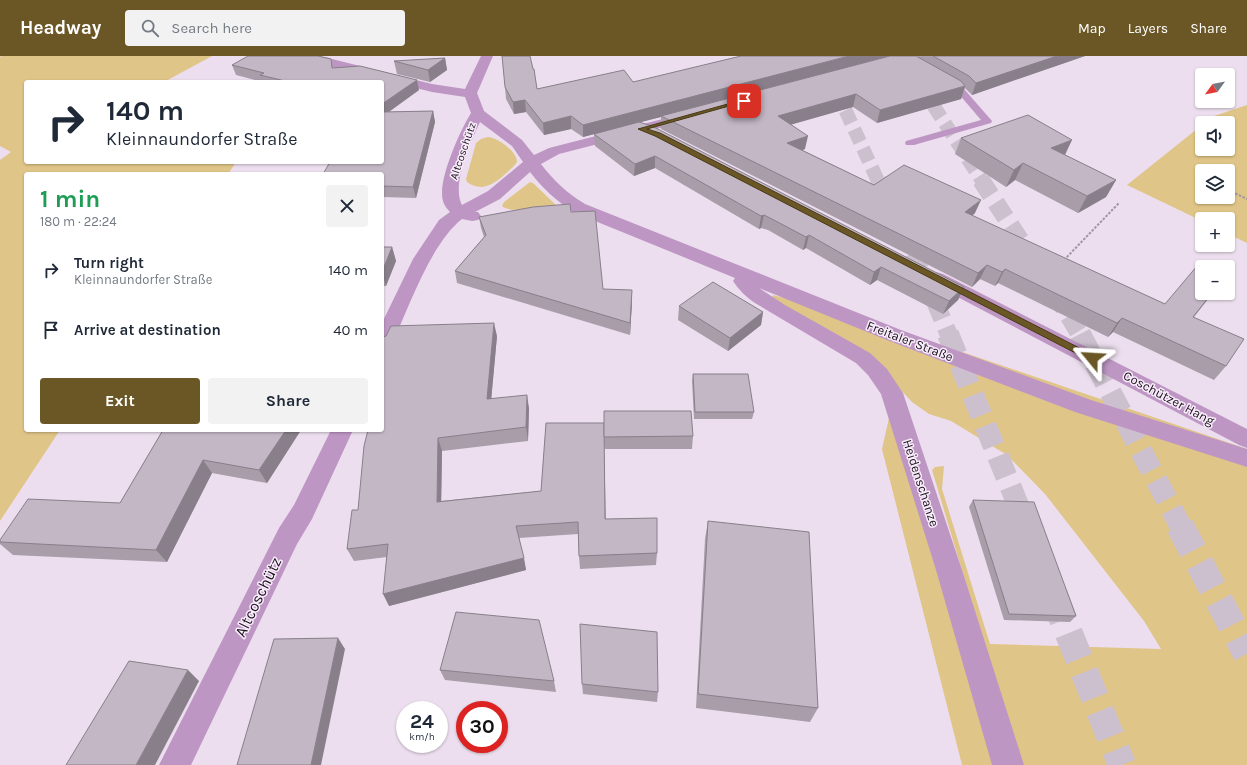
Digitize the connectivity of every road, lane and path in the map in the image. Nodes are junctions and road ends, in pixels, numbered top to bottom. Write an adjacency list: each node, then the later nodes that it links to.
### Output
1 (304, 56): 4 (street)
2 (487, 56): 4 (street)
3 (936, 77): 9 (lane)
4 (470, 93): 6 (street)
5 (702, 112): 7 (street)
6 (478, 114): 10 (street, Altcoschütz); 16 (street, Altcoschütz)
7 (641, 129): 8 (street); 10 (street)
8 (664, 138)
9 (910, 143)
10 (532, 162): 14 (street, Altcoschütz); 16 (street)
11 (1235, 193): 12 (path)
12 (1247, 199)
13 (1120, 203): 18 (path)
14 (579, 208): 15 (street); 20 (street, Freitaler Straße)
15 (551, 210)
16 (459, 213): 17 (street); 21 (street)
17 (490, 216)
18 (1059, 265)
19 (918, 268): 23 (street, Coschützer Hang)
20 (738, 273): 24 (street, Freitaler Straße); 26 (street, Heidenschanze)
21 (384, 340)
22 (341, 432): 25 (street, Altcoschütz)
23 (1247, 439)
24 (1247, 458)
25 (175, 765)
26 (1008, 765)

